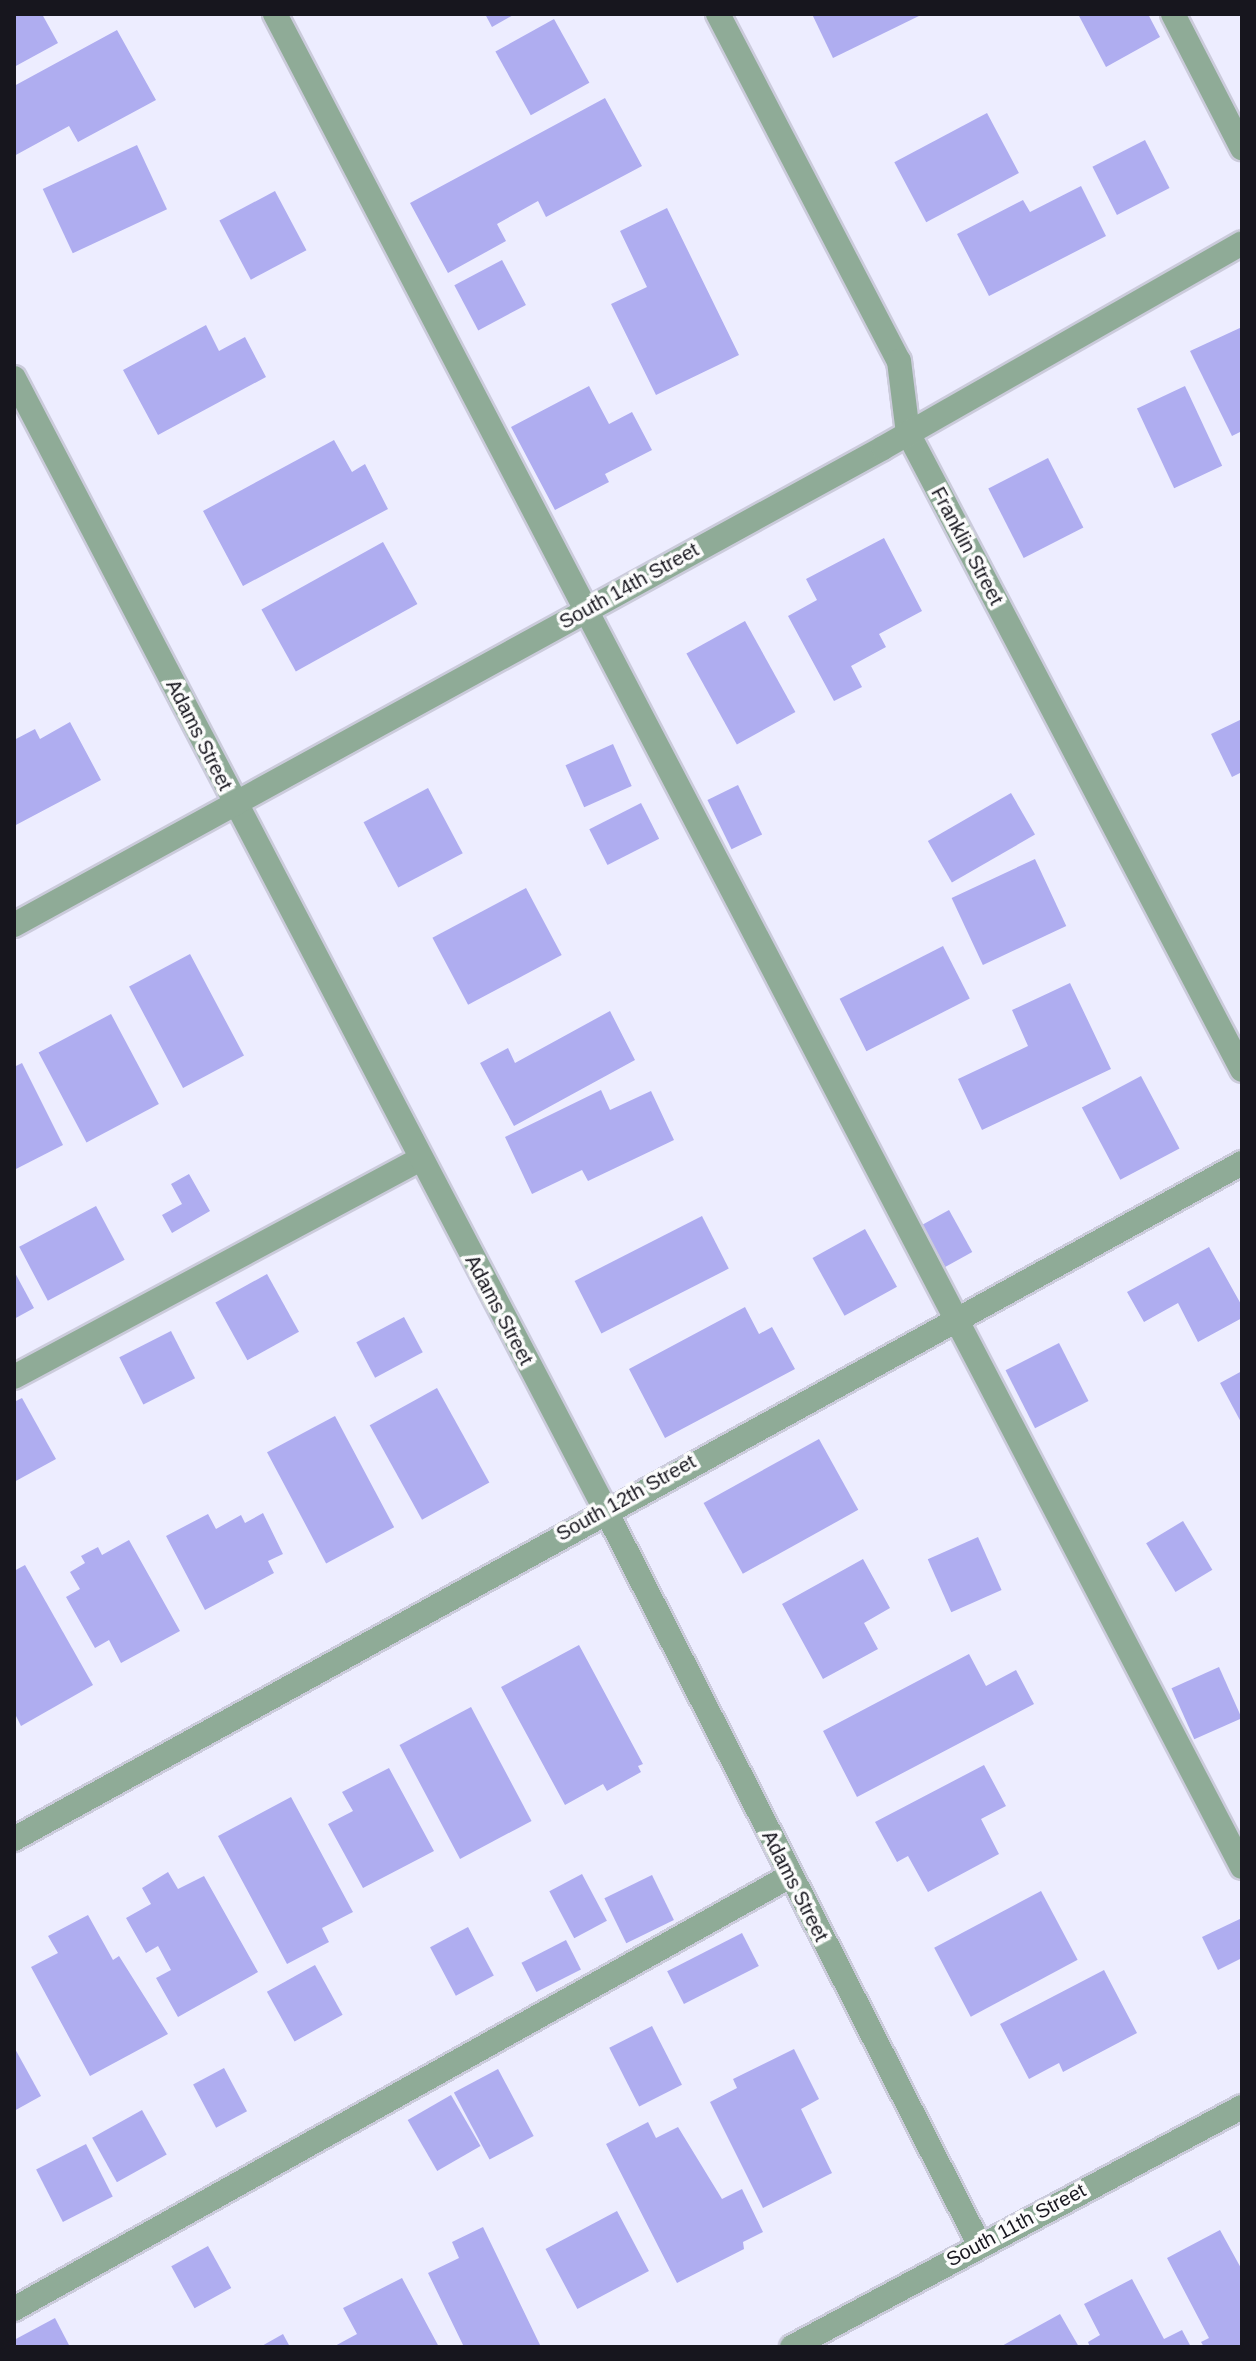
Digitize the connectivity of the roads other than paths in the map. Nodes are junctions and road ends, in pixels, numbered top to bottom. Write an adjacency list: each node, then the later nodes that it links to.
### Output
1 (275, 14): 8 (street)
2 (718, 14): 7 (street, Franklin Street)
3 (1173, 14): 4 (street)
4 (1242, 148)
5 (1242, 243): 7 (street, South 14th Street)
6 (14, 378): 9 (street, Adams Street)
7 (908, 433): 8 (street, South 14th Street); 11 (street, Franklin Street)
8 (586, 610): 9 (street, South 14th Street); 14 (street)
9 (234, 803): 10 (street, South 14th Street); 12 (street, Adams Street)
10 (14, 925)
11 (1242, 1070)
12 (420, 1159): 15 (street); 16 (street, Adams Street)
13 (1242, 1163): 14 (street, South 12th Street)
14 (956, 1317): 16 (street, South 12th Street); 18 (street)
15 (14, 1377)
16 (605, 1509): 17 (street, South 12th Street); 19 (street, Adams Street)
17 (14, 1839)
18 (1242, 1867)
19 (790, 1876): 21 (street, Adams Street); 22 (street)
20 (1242, 2107): 21 (street, South 11th Street)
21 (979, 2244): 23 (street, South 11th Street)
22 (14, 2309)
23 (792, 2347)

